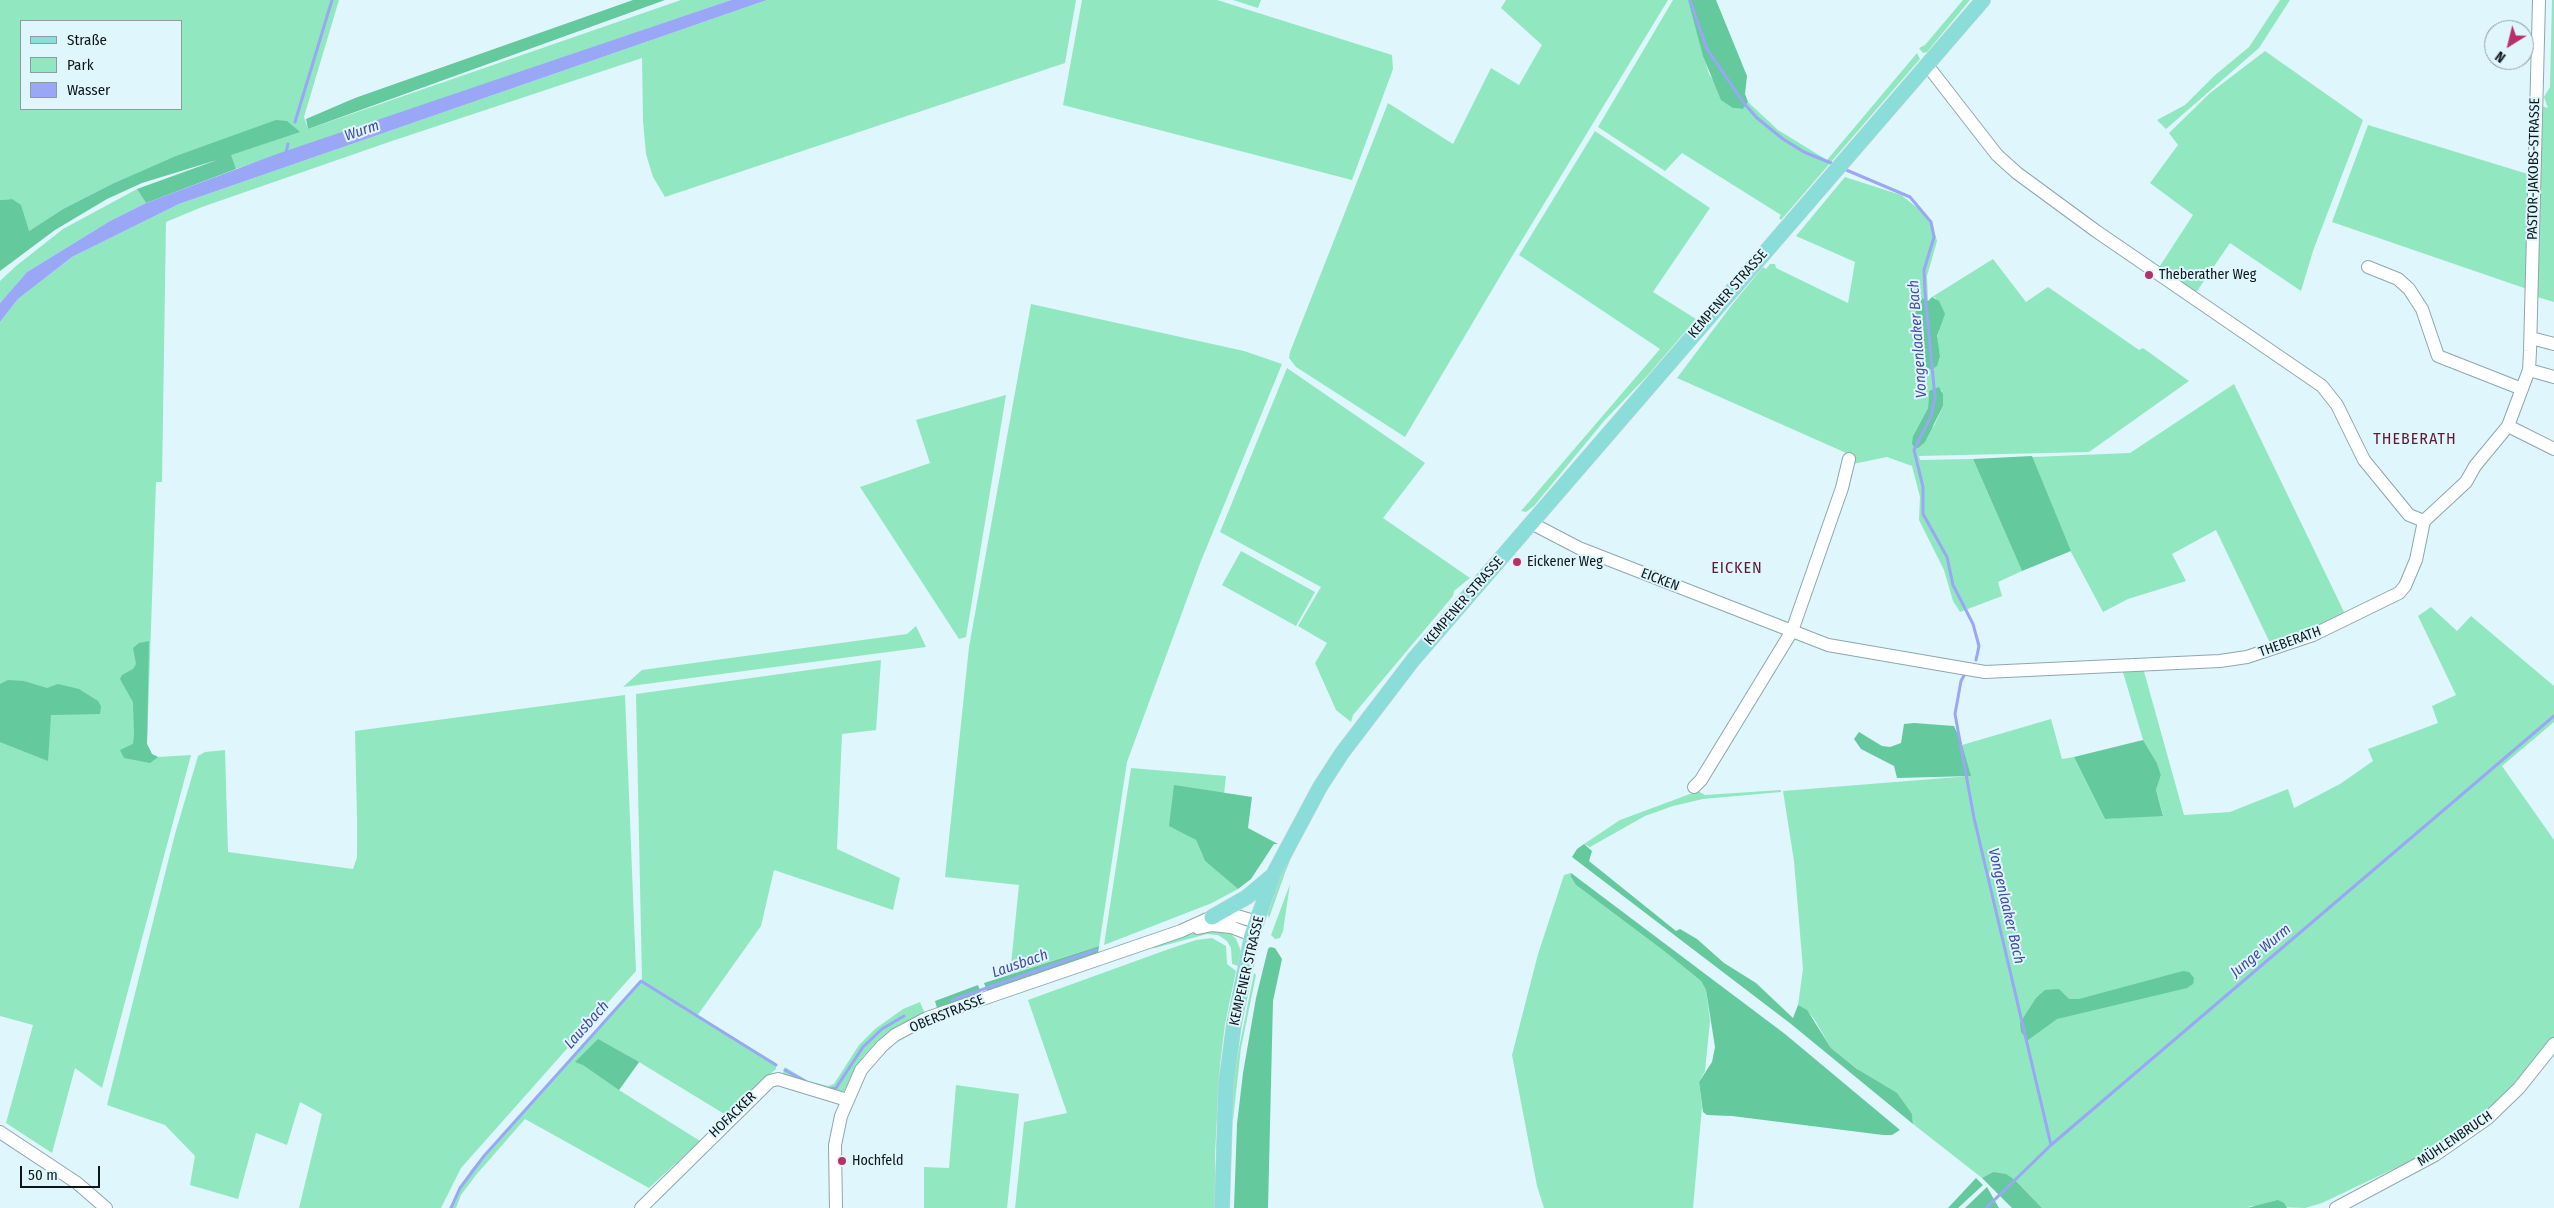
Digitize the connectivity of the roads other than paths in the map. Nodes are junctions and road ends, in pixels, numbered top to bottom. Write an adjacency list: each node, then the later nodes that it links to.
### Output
1 (1983, 0): 3 (main road, KEMPENER STRASSE)
2 (2539, 0): 5 (street, PASTOR-JAKOBS-STRASSE)
3 (1927, 65): 13 (street); 14 (main road, KEMPENER STRASSE)
4 (2368, 267): 9 (street)
5 (2531, 338): 6 (street); 7 (street, PASTOR-JAKOBS-STRASSE)
6 (2554, 344)
7 (2529, 370): 8 (street); 9 (street, PASTOR-JAKOBS-STRASSE)
8 (2554, 377)
9 (2522, 389): 10 (street, PASTOR-JAKOBS-STRASSE)
10 (2508, 426): 11 (street); 13 (street)
11 (2554, 450)
12 (1849, 459): 15 (street)
13 (2424, 521): 16 (street, THEBERATH)
14 (1531, 523): 15 (street, EICKEN); 18 (main road, KEMPENER STRASSE)
15 (1792, 631): 16 (street, EICKEN); 17 (street)
16 (1968, 670)
17 (1694, 787)
18 (1273, 875): 19 (main road); 20 (main road, KEMPENER STRASSE)
19 (1212, 917): 20 (street); 21 (street)
20 (1254, 929): 21 (street); 28 (main road, KEMPENER STRASSE)
21 (1181, 931): 23 (street, OBERSTRASSE)
22 (2554, 1044): 29 (street, MÜHLENBRUCH)
23 (847, 1100): 26 (street, HOFACKER); 27 (street, OBERSTRASSE)
24 (0, 1132): 25 (street)
25 (106, 1208)
26 (640, 1208)
27 (836, 1208)
28 (1222, 1208)
29 (2336, 1208)

